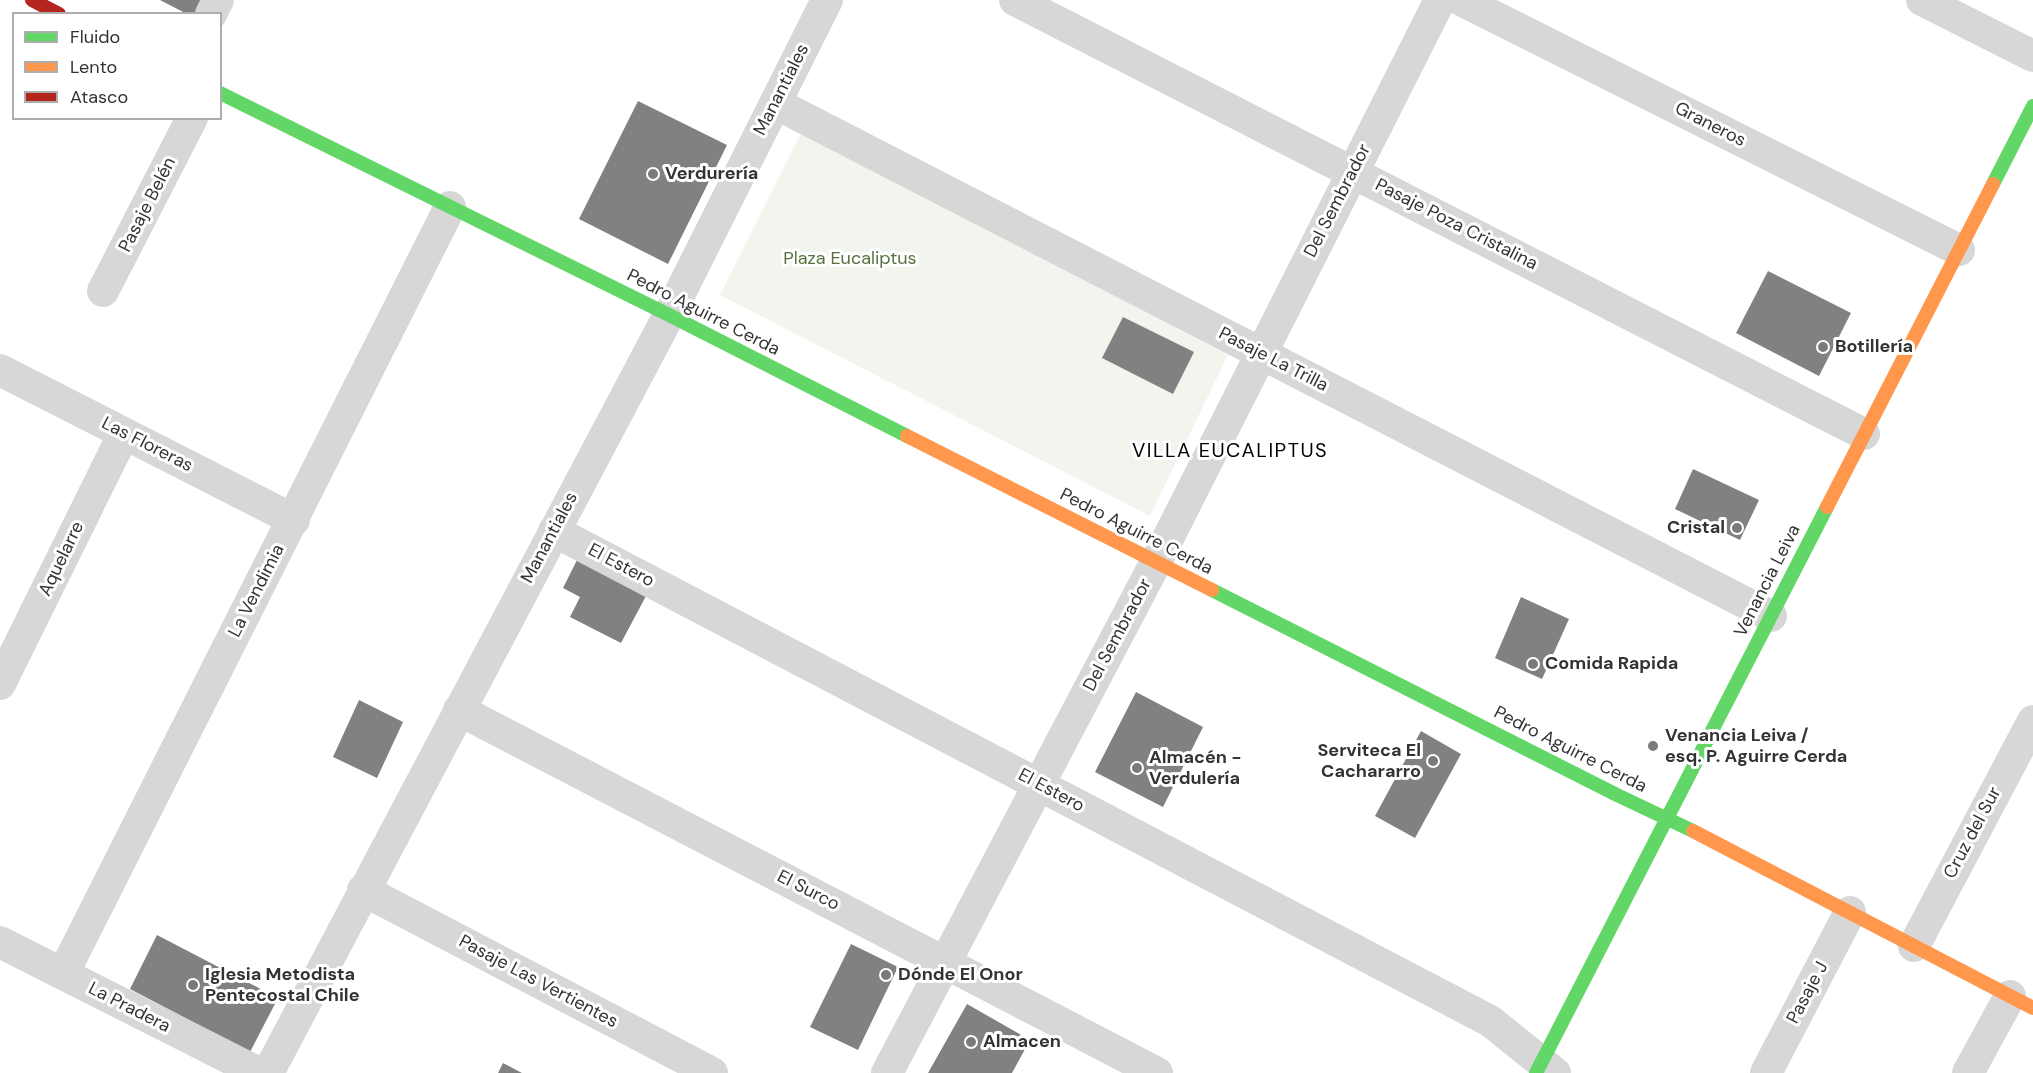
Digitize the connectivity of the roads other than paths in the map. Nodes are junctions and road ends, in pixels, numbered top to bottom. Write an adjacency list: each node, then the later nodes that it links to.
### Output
1 (32, 0): 7 (street)
2 (827, 0): 10 (street, Manantiales)
3 (1015, 0): 13 (street, Pasaje Poza Cristalina)
4 (1440, 0): 13 (street, Del Sembrador)
5 (1461, 0): 15 (street, Graneros)
6 (1922, 0): 8 (street)
7 (55, 12)
8 (2033, 56)
9 (222, 94): 14 (street, Pedro Aguirre Cerda)
10 (775, 103): 17 (street, Manantiales); 18 (street, Pasaje La Trilla)
11 (2033, 106): 15 (street, Venancia Leiva)
12 (191, 120): 16 (street, Pasaje Belén)
13 (1353, 173): 18 (street, Del Sembrador); 21 (street, Pasaje Poza Cristalina)
14 (450, 207): 17 (street, Pedro Aguirre Cerda); 22 (street, La Vendimia)
15 (1959, 250): 21 (street, Venancia Leiva)
16 (103, 291)
17 (669, 315): 23 (street, Manantiales); 24 (street, Pedro Aguirre Cerda)
18 (1261, 354): 24 (street, Del Sembrador); 25 (street, Pasaje La Trilla)
19 (0, 370): 20 (street, Las Floreras)
20 (124, 434): 22 (street, Las Floreras); 26 (street, Aquelarre)
21 (1864, 434): 25 (street, Venancia Leiva)
22 (294, 520): 36 (street, La Vendimia)
23 (554, 531): 27 (street, Manantiales); 29 (street, El Estero)
24 (1156, 562): 29 (street, Del Sembrador); 30 (street, Pedro Aguirre Cerda)
25 (1771, 616): 30 (street, Venancia Leiva)
26 (0, 684)
27 (459, 710): 31 (street, Manantiales); 35 (street, El Surco)
28 (2033, 721): 34 (street, Cruz del Sur)
29 (1039, 785): 35 (street, Del Sembrador); 38 (street, El Estero)
30 (1666, 818): 32 (street, Pedro Aguirre Cerda); 38 (street, Venancia Leiva)
31 (363, 890): 40 (street, Manantiales); 41 (street, Pasaje Las Vertientes)
32 (1850, 912): 34 (street, Pedro Aguirre Cerda); 44 (street, Pasaje J)
33 (0, 942): 36 (street, La Pradera)
34 (1914, 946): 37 (street, Pedro Aguirre Cerda)
35 (945, 963): 42 (street, Del Sembrador); 43 (street, El Surco)
36 (63, 974): 39 (street, La Pradera)
37 (2021, 1002): 45 (street)
38 (1544, 1069)
39 (259, 1073)
40 (268, 1073)
41 (712, 1073)
42 (887, 1073)
43 (1156, 1073)
44 (1766, 1073)
45 (1968, 1073)

